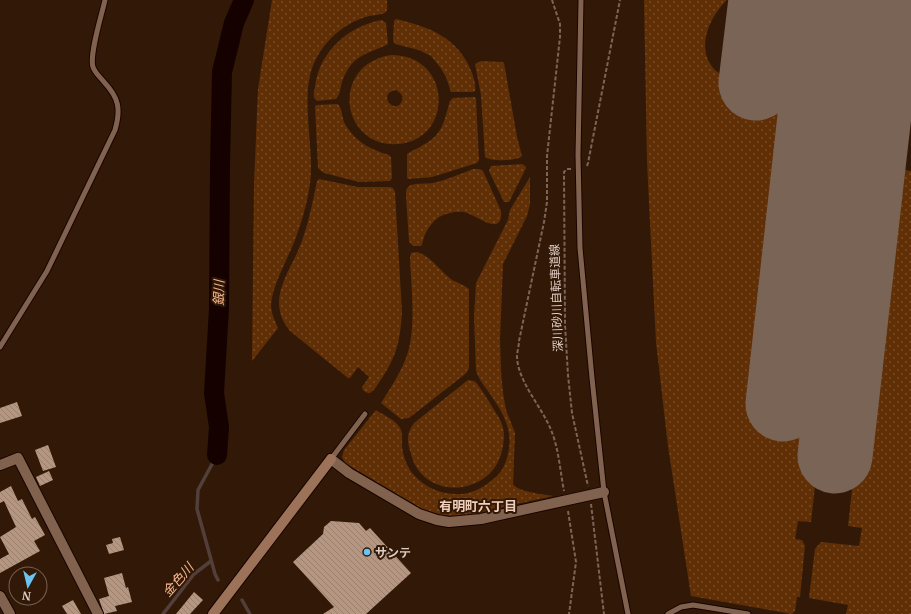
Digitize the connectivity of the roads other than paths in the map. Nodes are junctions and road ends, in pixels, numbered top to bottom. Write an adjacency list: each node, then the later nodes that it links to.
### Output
1 (106, 0): 3 (lane)
2 (581, 0): 7 (lane)
3 (0, 347)
4 (365, 414): 5 (lane)
5 (331, 459): 7 (street); 11 (street)
6 (0, 465): 10 (street)
7 (604, 492): 12 (lane)
8 (0, 596): 9 (street)
9 (10, 614)
10 (98, 614)
11 (214, 614)
12 (628, 614)
13 (668, 614): 14 (lane)
14 (748, 614)

